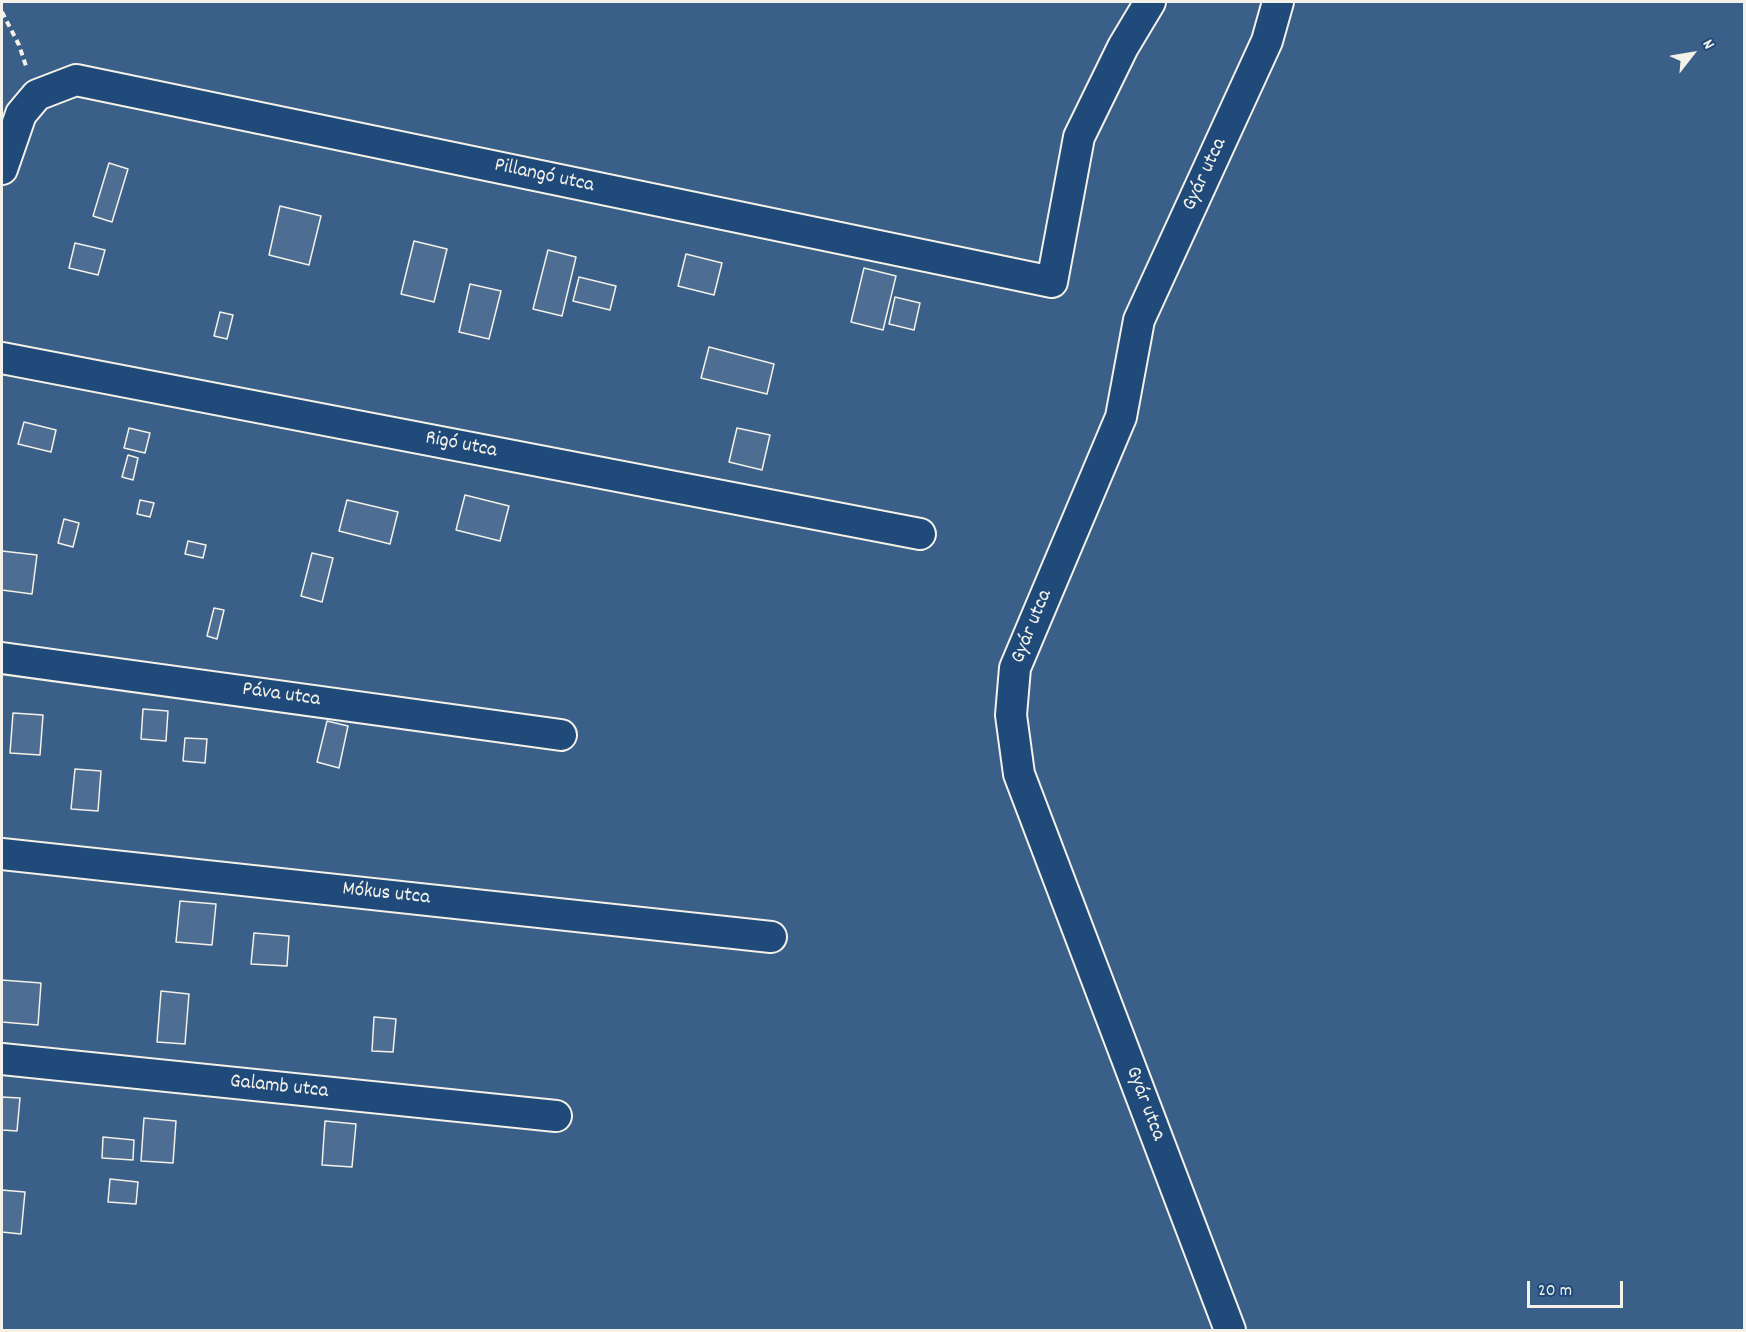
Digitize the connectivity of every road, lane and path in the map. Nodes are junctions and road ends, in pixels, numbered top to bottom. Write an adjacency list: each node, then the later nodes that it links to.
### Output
1 (1150, 2): 4 (street, Pillangó utca)
2 (1278, 2): 14 (street, Gyár utca)
3 (2, 12): 4 (path)
4 (37, 96): 5 (street)
5 (2, 169)
6 (2, 358): 7 (street, Rigó utca)
7 (920, 534)
8 (2, 658): 9 (street, Páva utca)
9 (561, 735)
10 (2, 854): 11 (street, Mókus utca)
11 (771, 937)
12 (2, 1059): 13 (street, Galamb utca)
13 (556, 1116)
14 (1230, 1330)

